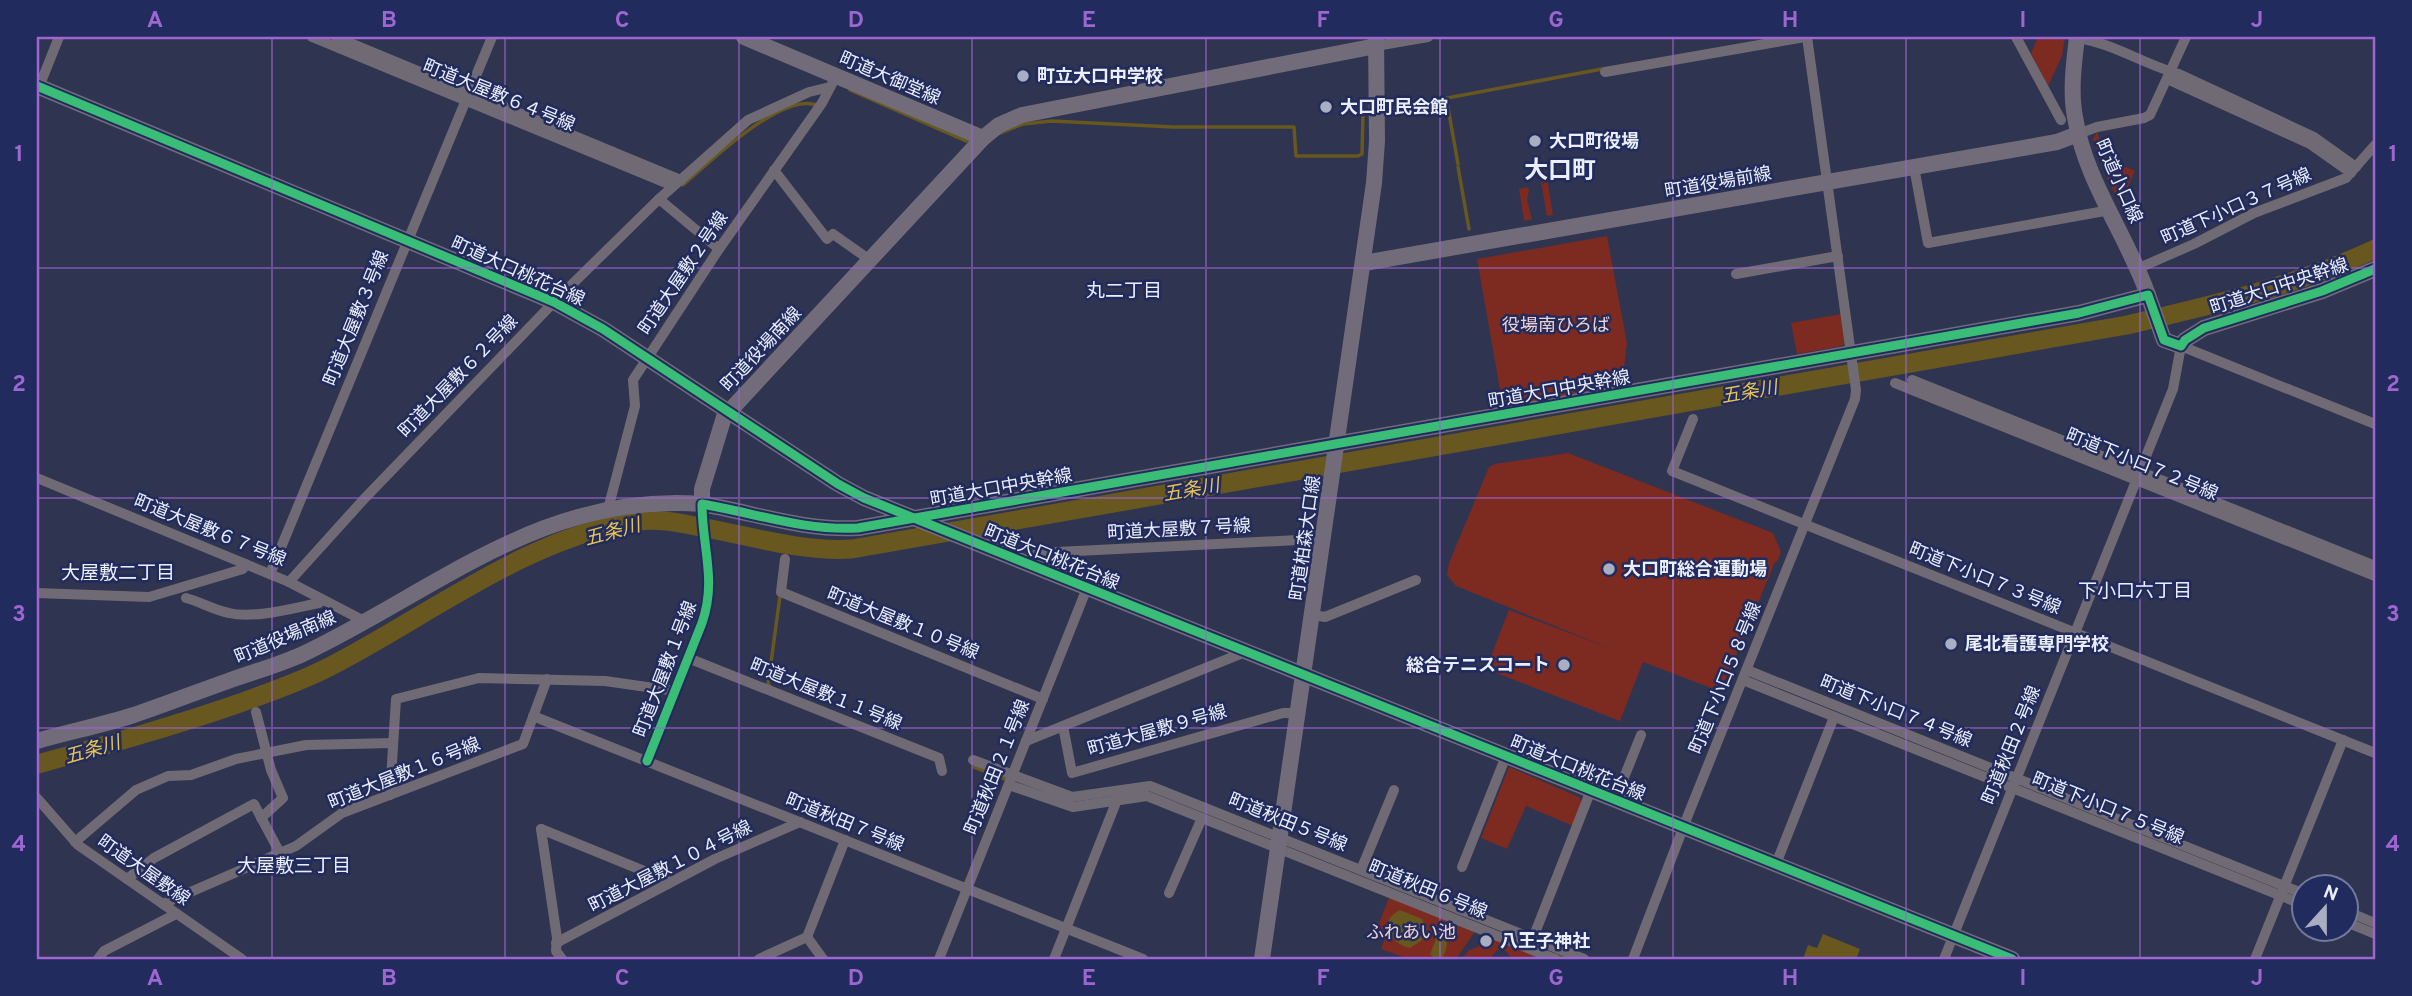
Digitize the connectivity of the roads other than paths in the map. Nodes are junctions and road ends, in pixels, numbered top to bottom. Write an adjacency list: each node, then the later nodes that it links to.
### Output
1 (60, 37): 17 (street)
2 (312, 37): 13 (street)
3 (336, 37): 13 (street)
4 (370, 37): 13 (street)
5 (492, 37): 18 (street, 町道大屋敷３号線)
6 (744, 37): 16 (street, 町道大御堂線)
7 (1428, 37): 12 (street)
8 (1806, 37): 14 (street); 26 (street, 町道下小口５８号線)
9 (2016, 37): 19 (street)
10 (2077, 37): 15 (street); 20 (street, 町道小口線)
11 (2186, 37): 15 (street)
12 (1376, 41): 21 (street, 町道役場南線); 34 (street, 町道柏森大口線)
13 (364, 53): 18 (street)
14 (1605, 72)
15 (2169, 76): 20 (street); 25 (street); 25 (street)
16 (834, 81): 21 (street, 町道大御堂線); 24 (street, 町道大屋敷２号線); 27 (street, 町道大屋敷６２号線)
17 (37, 88): 30 (street, 町道大口桃花台線)
18 (467, 96): 27 (street); 30 (street, 町道大屋敷３号線)
19 (2061, 120)
20 (2078, 134): 23 (street, 町道役場前線); 29 (street, 町道小口線)
21 (983, 138): 33 (street, 町道役場南線)
22 (2375, 145): 25 (street, 町道下小口３７号線)
23 (1914, 167): 26 (street, 町道役場前線); 29 (street)
24 (774, 170): 31 (street, 町道大屋敷２号線); 33 (street)
25 (2353, 170): 35 (street, 町道下小口３７号線)
26 (1827, 182): 32 (street, 町道下小口５８号線); 34 (street, 町道役場前線)
27 (677, 183): 28 (street, 町道大屋敷６２号線)
28 (659, 199): 31 (street); 39 (street, 町道大屋敷６２号線)
29 (2110, 210): 35 (street, 町道小口線)
30 (407, 240): 39 (street, 町道大口桃花台線); 60 (street, 町道大屋敷３号線)
31 (719, 249): 42 (street, 町道大屋敷２号線)
32 (1838, 256): 37 (street); 41 (street, 町道下小口５８号線)
33 (870, 260): 45 (street, 町道役場南線)
34 (1364, 263): 48 (street, 町道柏森大口線)
35 (2139, 268): 38 (street, 町道小口線)
36 (2375, 269): 40 (street, 町道大口中央幹線)
37 (1736, 274)
38 (2150, 299): 40 (street); 41 (street, 町道大口中央幹線)
39 (554, 302): 42 (street, 町道大口桃花台線); 63 (street, 町道大屋敷６２号線)
40 (2181, 346): 47 (street); 49 (street, 町道秋田２号線)
41 (1851, 357): 48 (street, 町道大口中央幹線); 54 (street, 町道下小口５８号線)
42 (647, 358): 45 (street, 町道大口桃花台線); 52 (street, 町道大屋敷２号線)
43 (1912, 380): 49 (street)
44 (1895, 383): 49 (street, 町道下小口７２号線)
45 (729, 412): 51 (street, 町道役場南線); 53 (street, 町道大口桃花台線)
46 (1693, 419): 54 (street, 町道下小口７３号線)
47 (2375, 424)
48 (1337, 449): 53 (street, 町道大口中央幹線); 55 (street, 町道柏森大口線)
49 (2138, 476): 59 (street); 61 (street, 町道下小口７２号線); 70 (street, 町道秋田２号線)
50 (37, 478): 58 (street, 町道大屋敷６７号線)
51 (702, 504): 52 (street, 町道役場南線); 53 (street, 町道大口中央幹線); 72 (street, 町道大屋敷１号線)
52 (608, 509): 69 (street, 町道役場南線)
53 (921, 521): 64 (street, 町道大口桃花台線)
54 (1806, 524): 70 (street, 町道下小口７３号線); 74 (street, 町道下小口５８号線)
55 (1323, 541): 56 (street, 町道大屋敷７号線); 68 (street, 町道柏森大口線)
56 (1037, 554)
57 (785, 559): 77 (street, 町道大屋敷１０号線)
58 (245, 564): 60 (street, 町道大屋敷６７号線); 65 (street)
59 (2375, 566)
60 (270, 574): 63 (street, 町道大屋敷６７号線)
61 (2375, 576)
62 (1416, 580): 68 (street)
63 (289, 582): 67 (street, 町道大屋敷６７号線)
64 (1087, 588): 71 (street, 町道大口桃花台線); 77 (street, 町道秋田２１号線)
65 (37, 593)
66 (186, 598): 67 (street)
67 (321, 600): 69 (street, 町道大屋敷６７号線)
68 (1313, 615): 73 (street, 町道柏森大口線)
69 (366, 622): 85 (street, 町道役場南線)
70 (2075, 633): 84 (street, 町道下小口７３号線); 95 (street, 町道秋田２号線)
71 (1245, 652): 73 (street, 町道大口桃花台線); 82 (street)
72 (688, 658): 76 (street, 町道大屋敷１号線); 93 (street, 町道大屋敷１１号線)
73 (1303, 675): 79 (street, 町道柏森大口線); 90 (street, 町道大口桃花台線)
74 (1745, 675): 81 (street, 町道下小口７５号線); 95 (street, 町道下小口７４号線); 105 (street, 町道下小口５８号線)
75 (547, 679): 76 (street); 80 (street, 町道大屋敷１６号線); 87 (street)
76 (675, 691): 92 (street, 町道大屋敷１号線)
77 (1043, 699): 86 (street, 町道秋田２１号線)
78 (256, 712): 89 (street)
79 (1298, 713): 82 (street, 町道大屋敷９号線); 108 (street, 町道柏森大口線)
80 (533, 716): 92 (street, 町道秋田７号線); 98 (street, 町道大屋敷１６号線)
81 (1834, 717): 95 (street, 町道下小口７５号線); 110 (street)
82 (1063, 726): 86 (street)
83 (1642, 736): 100 (street)
84 (2343, 740): 88 (street, 町道下小口７３号線); 116 (street)
85 (37, 741)
86 (1026, 741): 94 (street, 町道秋田２１号線)
87 (393, 743): 89 (street); 98 (street)
88 (2375, 752)
89 (267, 754): 102 (street); 107 (street)
90 (1506, 756): 97 (street, 町道大口桃花台線); 111 (street)
91 (973, 760): 94 (street, 町道秋田５号線)
92 (646, 761): 104 (street, 町道秋田７号線)
93 (942, 771)
94 (1011, 780): 99 (street, 町道秋田６号線); 108 (street, 町道秋田５号線); 115 (street, 町道秋田２１号線)
95 (2015, 783): 116 (street, 町道下小口７５号線); 123 (street, 町道秋田２号線)
96 (1394, 790): 112 (street)
97 (1591, 790): 100 (street, 町道大口桃花台線); 125 (street)
98 (390, 795): 109 (street, 町道大屋敷１６号線)
99 (1117, 800): 103 (street, 町道秋田６号線); 122 (street)
100 (1615, 800): 105 (street, 町道大口桃花台線)
101 (38, 804): 107 (street, 町道大屋敷線)
102 (261, 818): 109 (street); 113 (street)
103 (1202, 818): 108 (street, 町道秋田６号線); 118 (street)
104 (800, 822): 106 (street, 町道秋田７号線); 114 (street, 町道大屋敷１０４号線)
105 (1684, 828): 110 (street, 町道大口桃花台線); 139 (street, 町道下小口５８号線)
106 (845, 840): 115 (street, 町道秋田７号線); 124 (street)
107 (75, 842): 113 (street, 町道大屋敷線)
108 (1279, 843): 112 (street, 町道秋田５号線); 136 (street, 町道柏森大口線); 137 (street, 町道秋田６号線)
109 (280, 853): 120 (street, 町道大屋敷１６号線)
110 (1776, 864): 123 (street, 町道大口桃花台線)
111 (1462, 867)
112 (1361, 870): 125 (street, 町道秋田５号線)
113 (127, 879): 120 (street, 町道大屋敷線)
114 (668, 884): 126 (street, 町道大屋敷１０４号線); 126 (street)
115 (967, 890): 122 (street, 町道秋田７号線); 132 (street, 町道秋田２１号線)
116 (2282, 891): 117 (street); 119 (street, 町道下小口７５号線); 142 (street)
117 (2290, 892)
118 (1169, 893)
119 (2290, 896)
120 (163, 904): 121 (street, 町道大屋敷線)
121 (176, 914): 127 (street); 128 (street, 町道大屋敷線)
122 (1063, 927): 133 (street); 134 (street); 135 (street, 町道秋田７号線)
123 (1954, 936): 140 (street, 町道秋田２号線); 141 (street, 町道大口桃花台線)
124 (807, 937): 130 (street); 131 (street)
125 (1533, 939): 138 (street, 町道秋田５号線)
126 (556, 943): 129 (street)
127 (98, 959)
128 (242, 959)
129 (562, 959)
130 (760, 959)
131 (823, 959)
132 (939, 959)
133 (1046, 959)
134 (1054, 959)
135 (1143, 959)
136 (1262, 959)
137 (1555, 959)
138 (1584, 959)
139 (1633, 959)
140 (1944, 959)
141 (2012, 959)
142 (2255, 959)

